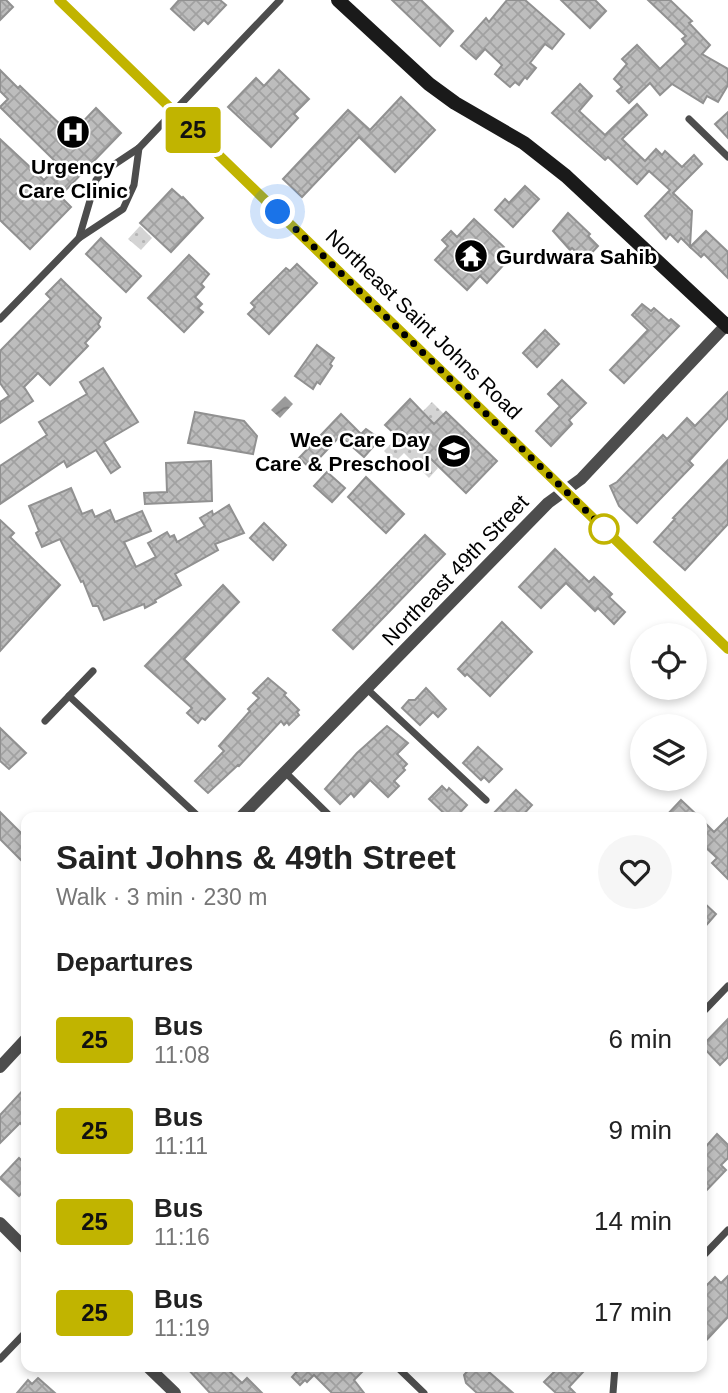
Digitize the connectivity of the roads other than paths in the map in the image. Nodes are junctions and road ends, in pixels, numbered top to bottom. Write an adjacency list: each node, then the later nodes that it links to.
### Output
1 (59, 0): 4 (main road, Northeast Saint Johns Road)
2 (280, 0): 4 (street)
3 (338, 0): 10 (main road)
4 (175, 112): 6 (street); 11 (main road, Northeast Saint Johns Road)
5 (689, 119): 7 (street)
6 (139, 148): 8 (street); 8 (street)
7 (728, 157)
8 (79, 238): 9 (street)
9 (0, 319)
10 (727, 325): 11 (street, Northeast 49th Street)
11 (564, 491): 12 (main road, Northeast Saint Johns Road); 14 (street, Northeast 49th Street)
12 (728, 649)
13 (93, 671): 15 (street)
14 (366, 688): 17 (street, Northeast 49th Street); 18 (street)
15 (69, 696): 16 (street); 19 (street)
16 (45, 721)
17 (285, 772): 20 (street, Northeast 49th Street); 21 (street)
18 (486, 800)
19 (194, 812)
20 (246, 812)
21 (326, 812)
22 (728, 986): 23 (street)
23 (707, 1008)
24 (21, 1044): 25 (street)
25 (0, 1067)
26 (0, 1223): 28 (street)
27 (728, 1230): 29 (street)
28 (21, 1244)
29 (707, 1252)
30 (21, 1337): 31 (street)
31 (0, 1359)
32 (153, 1372): 35 (street)
33 (402, 1372): 36 (street)
34 (615, 1372): 37 (street)
35 (175, 1393)
36 (424, 1393)
37 (613, 1393)

